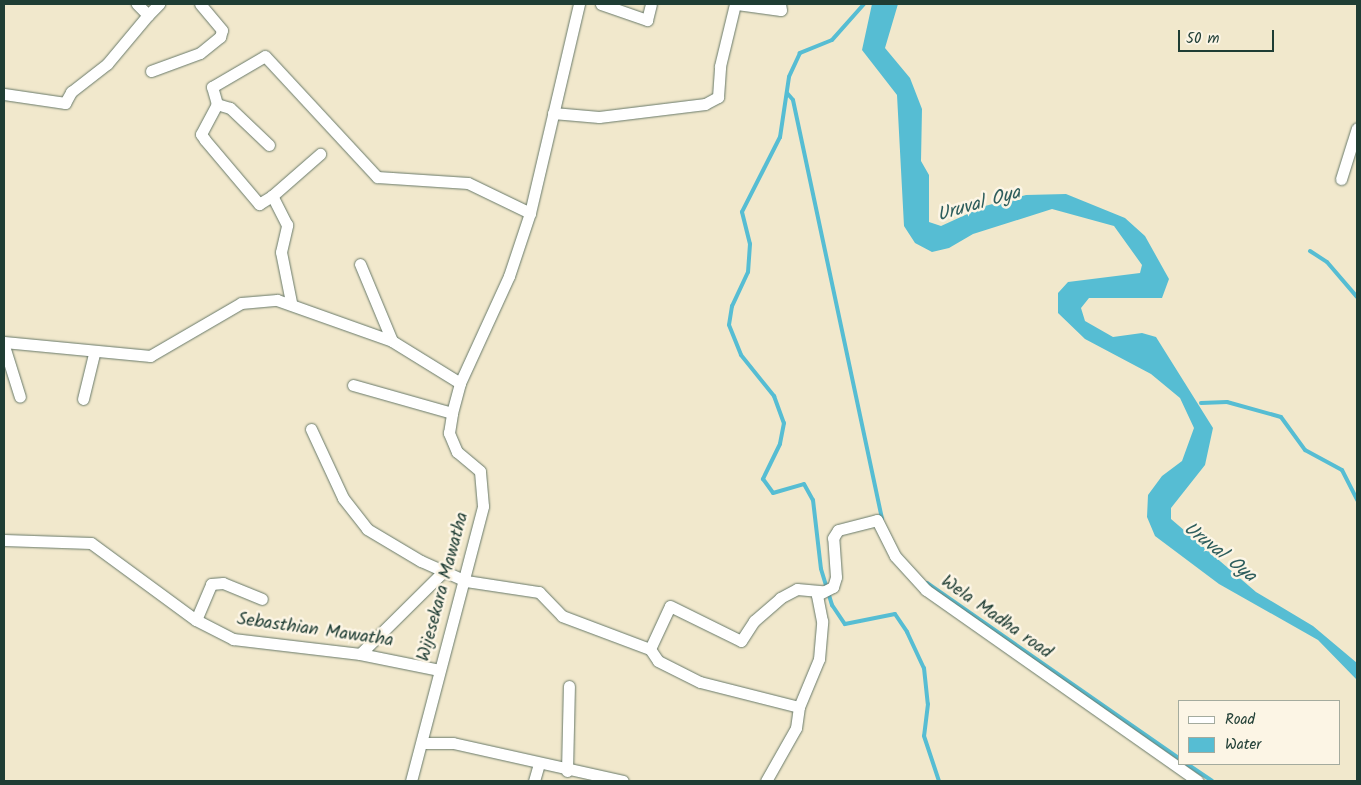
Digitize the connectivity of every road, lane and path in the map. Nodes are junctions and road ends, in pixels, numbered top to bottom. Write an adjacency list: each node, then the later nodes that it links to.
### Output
1 (137, 4): 9 (street)
2 (160, 4): 9 (street)
3 (200, 4): 10 (street)
4 (579, 4): 13 (street, Wijesekara Mawatha)
5 (602, 4): 6 (street)
6 (651, 4)
7 (736, 4): 8 (street); 13 (street)
8 (780, 4)
9 (148, 14): 11 (street)
10 (151, 71)
11 (4, 94)
12 (217, 104): 15 (street); 18 (street); 19 (street)
13 (553, 113): 19 (street, Wijesekara Mawatha)
14 (1357, 128): 17 (street)
15 (270, 145)
16 (320, 154): 18 (street)
17 (1342, 179)
18 (272, 196): 21 (street)
19 (530, 213): 26 (street, Wijesekara Mawatha)
20 (360, 264): 22 (street)
21 (292, 302): 22 (street); 25 (street)
22 (392, 341): 26 (street)
23 (4, 342): 25 (street)
24 (4, 346): 28 (street)
25 (94, 354): 29 (street)
26 (460, 382): 30 (street, Wijesekara Mawatha)
27 (353, 385): 30 (street)
28 (20, 397)
29 (83, 400)
30 (452, 412): 34 (street, Wijesekara Mawatha)
31 (311, 428): 33 (street)
32 (4, 540): 37 (street, Sebasthian Mawatha)
33 (444, 571): 34 (street); 39 (street)
34 (466, 581): 38 (street); 40 (street, Wijesekara Mawatha)
35 (828, 589): 38 (street); 42 (street); 51 (street, Wela Madha road)
36 (262, 599): 37 (street)
37 (196, 620): 39 (street, Sebasthian Mawatha)
38 (650, 649): 42 (street)
39 (360, 654): 40 (street, Sebasthian Mawatha)
40 (439, 670): 43 (street, Wijesekara Mawatha)
41 (569, 686): 45 (street)
42 (799, 707): 50 (street)
43 (422, 743): 44 (street); 47 (street, Wijesekara Mawatha)
44 (539, 764): 45 (street); 48 (street)
45 (567, 771): 46 (street)
46 (601, 780): 49 (street)
47 (411, 781)
48 (534, 781)
49 (623, 781)
50 (766, 781)
51 (1198, 781)

